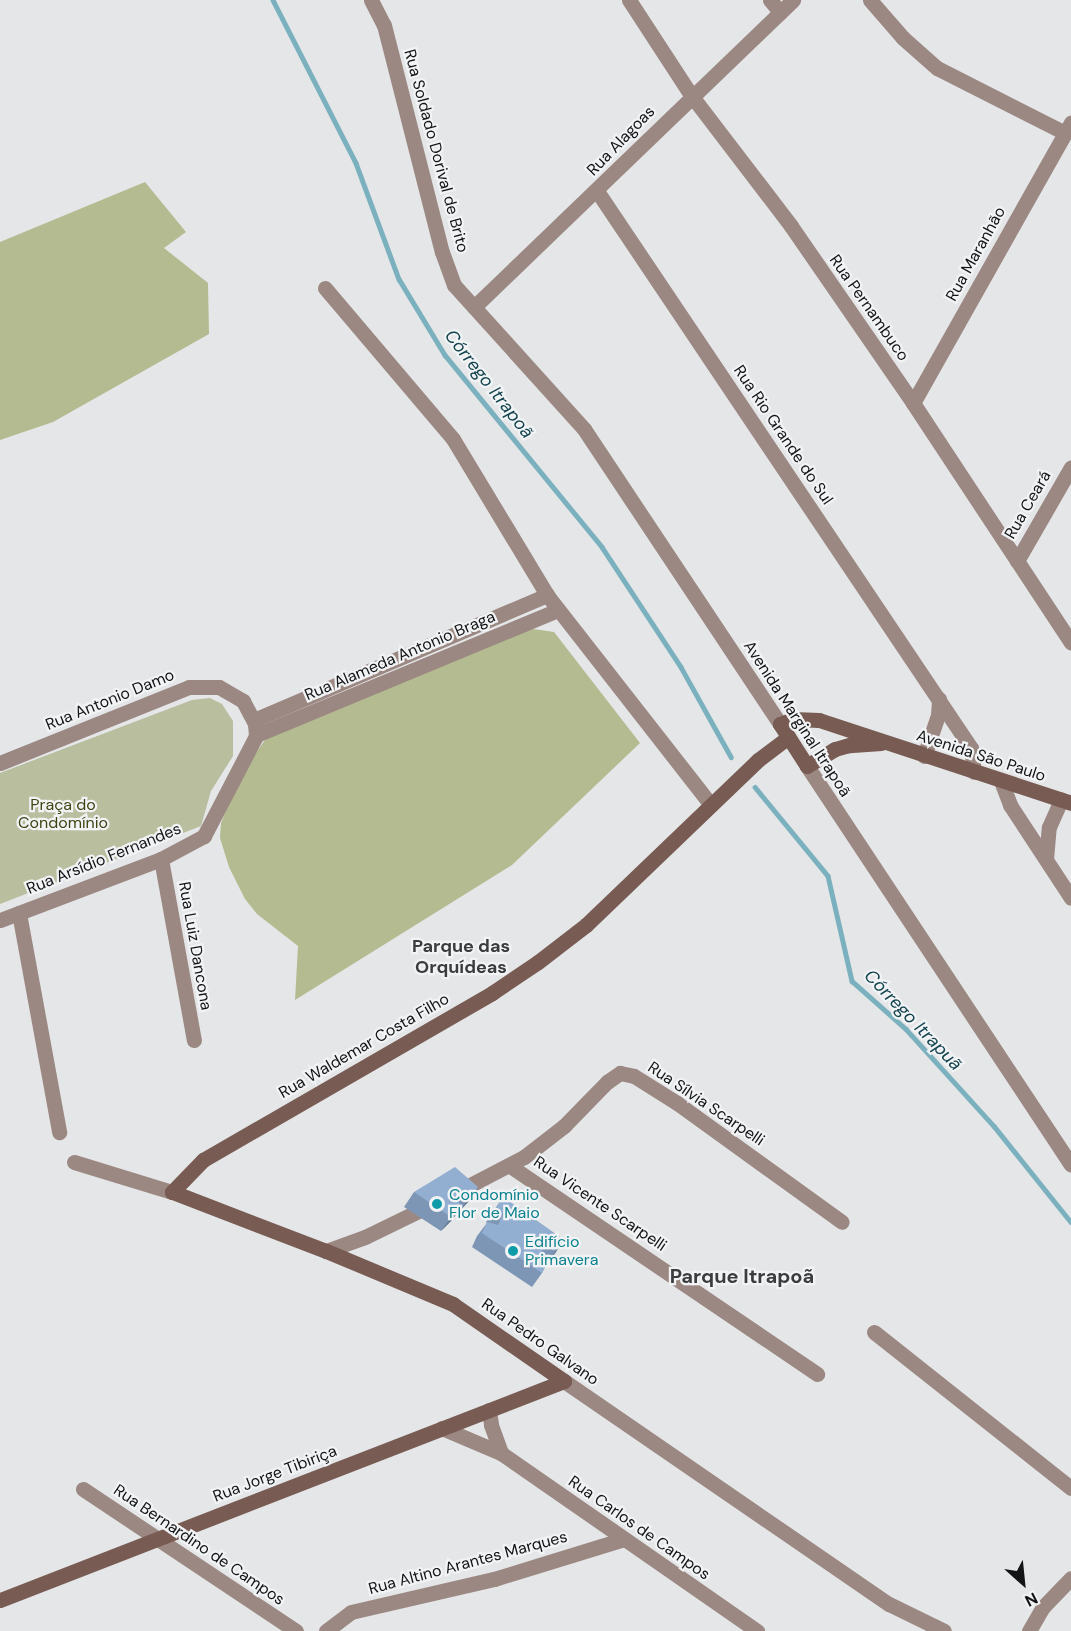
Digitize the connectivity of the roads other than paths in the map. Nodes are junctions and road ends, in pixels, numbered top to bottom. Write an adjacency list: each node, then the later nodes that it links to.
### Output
1 (371, 0): 11 (street, Rua Soldado Dorival de Brito)
2 (629, 0): 7 (street, Rua Pernambuco)
3 (770, 0): 6 (street)
4 (793, 0): 6 (street, Rua Alagoas)
5 (870, 0): 8 (street)
6 (780, 12): 7 (street, Rua Alagoas)
7 (691, 95): 9 (street, Rua Alagoas); 12 (street, Rua Pernambuco)
8 (1068, 128): 12 (street, Rua Maranhão)
9 (597, 191): 11 (street, Rua Alagoas); 18 (street, Rua Rio Grande do Sul)
10 (325, 288): 15 (street)
11 (474, 307): 20 (street, Avenida Marginal Itrapoã)
12 (913, 403): 14 (street, Rua Pernambuco)
13 (1071, 467): 14 (street, Rua Ceará)
14 (1017, 561): 17 (street, Rua Pernambuco)
15 (547, 595): 16 (street); 19 (street, Rua Alameda Antonio Braga)
16 (558, 610): 19 (street, Rua Alameda Antonio Braga); 28 (street)
17 (1071, 643)
18 (939, 699): 22 (street); 25 (street, Rua Rio Grande do Sul)
19 (255, 726): 23 (street, Rua Antonio Damo); 30 (street, Rua Arsídio Fernandes)
20 (784, 731): 21 (main road, Avenida São Paulo); 24 (main road, Avenida Marginal Itrapoã); 28 (main road, Rua Waldemar Costa Filho)
21 (881, 743): 22 (main road, Avenida São Paulo); 24 (main road, Avenida São Paulo)
22 (924, 756): 25 (main road, Avenida São Paulo)
23 (0, 763)
24 (807, 766): 37 (street, Avenida Marginal Itrapoã)
25 (974, 772): 26 (main road, Avenida São Paulo)
26 (1001, 781): 27 (main road, Avenida São Paulo); 29 (street)
27 (1066, 802): 29 (street)
28 (711, 805): 39 (main road, Rua Waldemar Costa Filho)
29 (1046, 858): 31 (street)
30 (161, 860): 32 (street, Rua Arsídio Fernandes); 34 (street, Rua Luiz Dancona)
31 (1071, 898)
32 (19, 913): 33 (street, Rua Arsídio Fernandes); 35 (street)
33 (0, 920)
34 (194, 1040)
35 (59, 1132)
36 (74, 1162): 39 (street, Rua Pedro Galvano)
37 (1071, 1165)
38 (510, 1166): 40 (street, Rua Sílvia Scarpelli); 41 (street, Rua Sílvia Scarpelli); 45 (street, Rua Vicente Scarpelli)
39 (172, 1192): 42 (main road, Rua Pedro Galvano)
40 (842, 1222)
41 (365, 1237): 42 (street, Rua Sílvia Scarpelli); 43 (street)
42 (326, 1251): 43 (main road, Rua Pedro Galvano)
43 (357, 1264): 46 (main road, Rua Pedro Galvano)
44 (874, 1332): 50 (street)
45 (817, 1374)
46 (564, 1381): 47 (main road, Rua Jorge Tibiriça); 59 (street, Rua Pedro Galvano)
47 (489, 1410): 48 (main road, Rua Jorge Tibiriça); 49 (street)
48 (442, 1428): 49 (street, Rua Carlos de Campos); 52 (main road, Rua Jorge Tibiriça)
49 (501, 1453): 53 (street, Rua Carlos de Campos)
50 (1071, 1488)
51 (83, 1490): 52 (street, Rua Bernardino de Campos)
52 (159, 1538): 55 (main road, Rua Jorge Tibiriça); 56 (street, Rua Bernardino de Campos)
53 (624, 1539): 57 (street, Rua Altino Arantes Marques); 58 (street, Rua Carlos de Campos)
54 (1071, 1578): 60 (street)
55 (0, 1600)
56 (296, 1631)
57 (326, 1631)
58 (757, 1631)
59 (944, 1631)
60 (1029, 1631)

